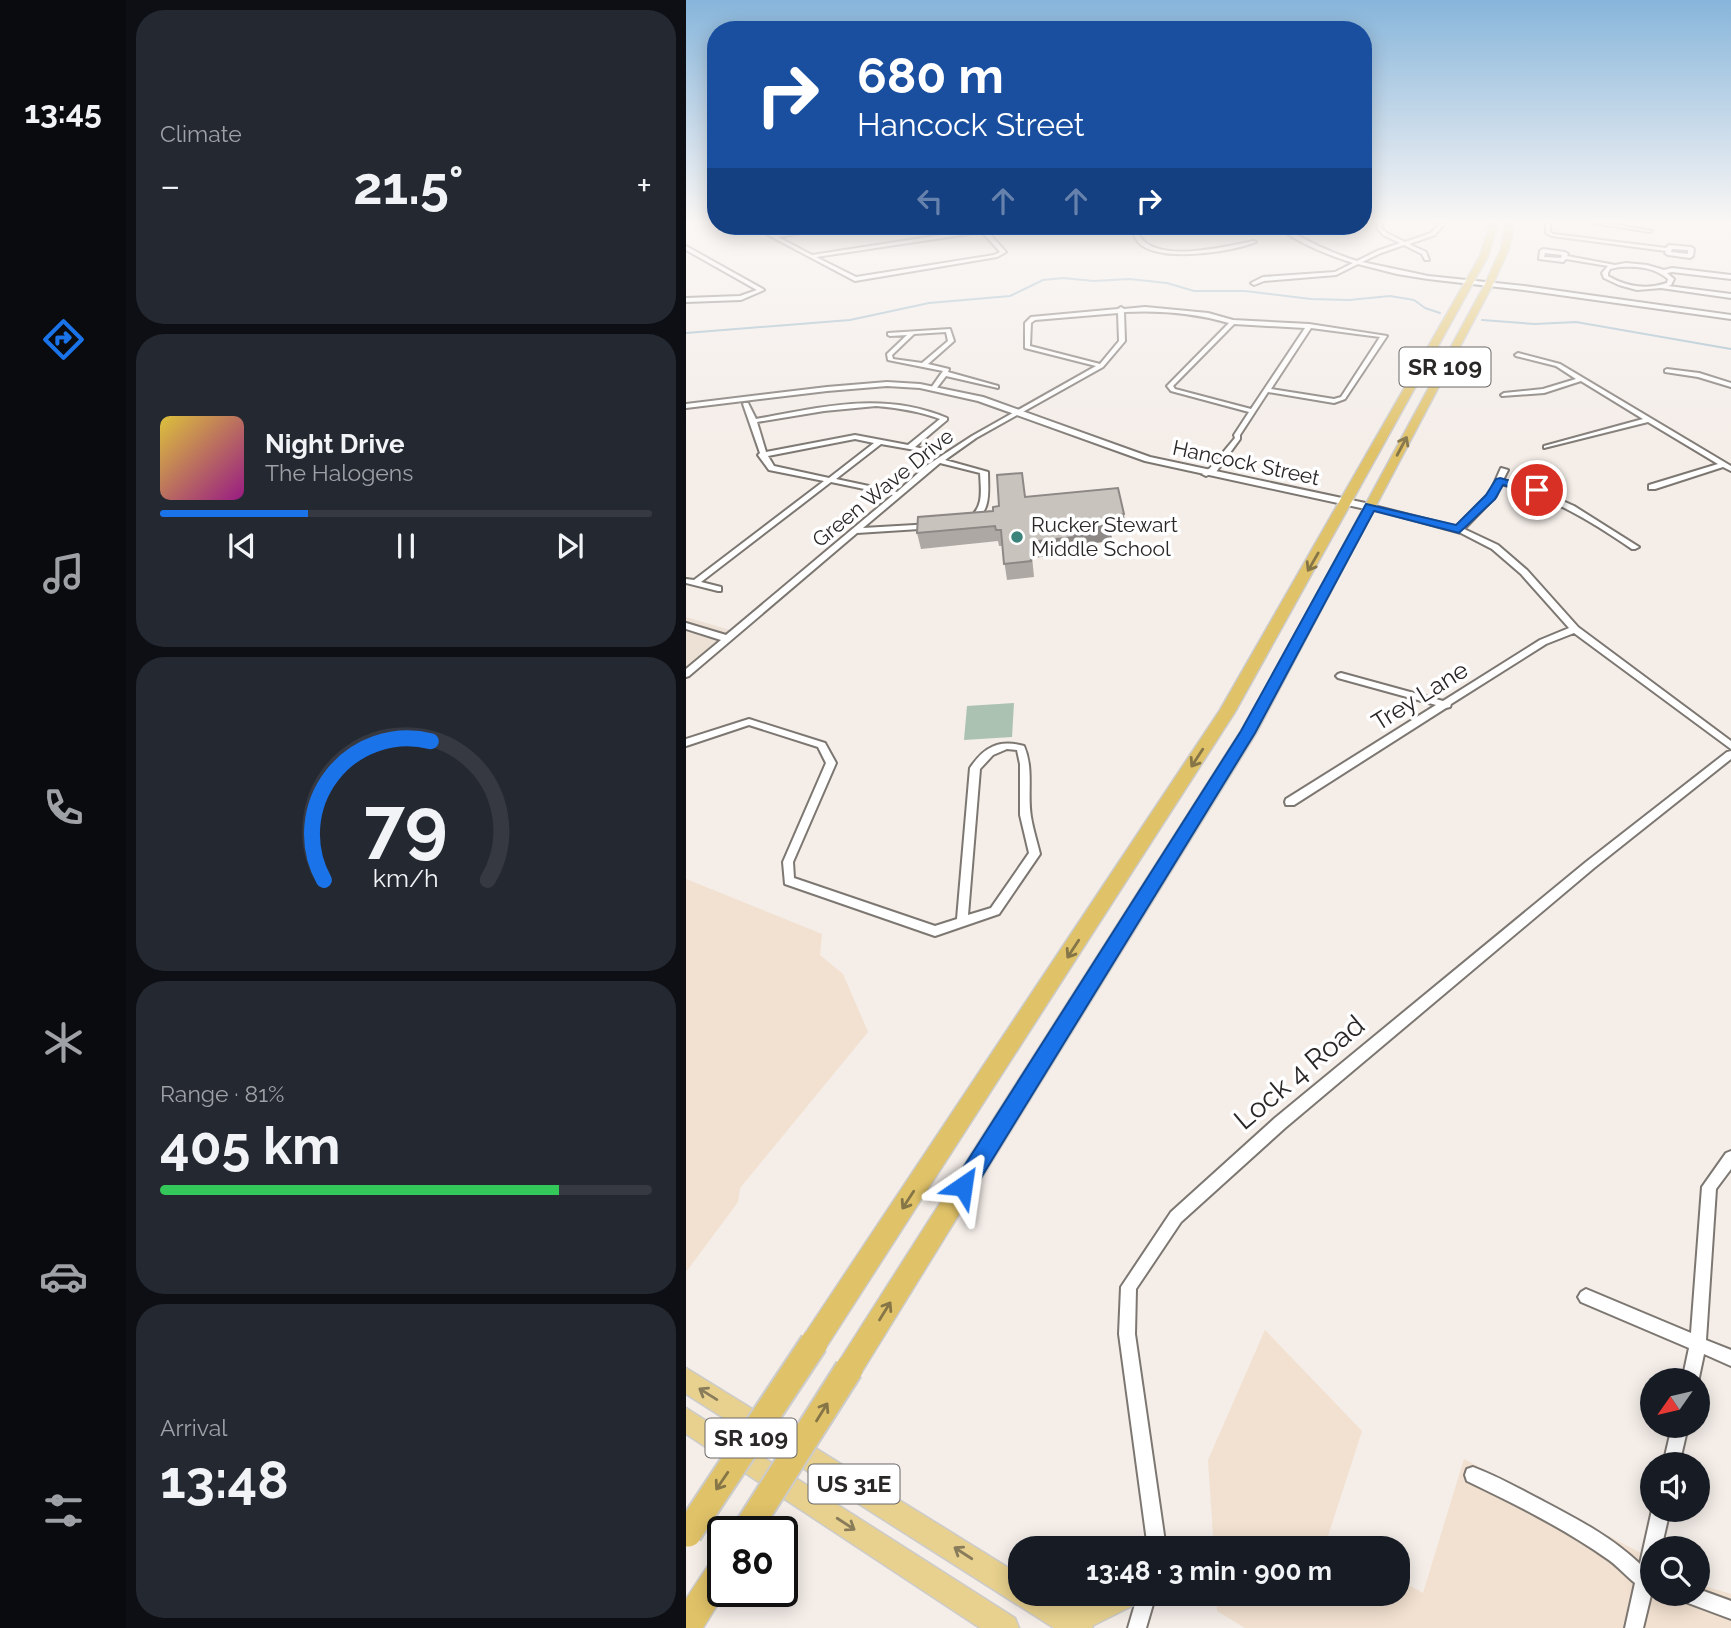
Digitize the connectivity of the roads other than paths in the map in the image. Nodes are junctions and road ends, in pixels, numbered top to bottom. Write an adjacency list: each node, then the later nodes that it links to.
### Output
1 (741, 299): 6 (street)
2 (1467, 299): 46 (highway, SR 109)
3 (1469, 299): 47 (highway, SR 109, one-way to 3)
4 (1606, 299): 7 (street)
5 (1631, 299): 7 (street)
6 (686, 300)
7 (1629, 302): 9 (street)
8 (1121, 309): 11 (street); 18 (street, Green Wave Drive); 18 (street)
9 (1731, 317)
10 (945, 318): 13 (street)
11 (1233, 322): 12 (street); 29 (street)
12 (1309, 326): 25 (street); 25 (street)
13 (948, 330): 14 (street); 17 (street)
14 (912, 332): 15 (street); 17 (street)
15 (890, 334)
16 (1518, 355): 21 (street)
17 (923, 365): 20 (street)
18 (1101, 366): 30 (street, Green Wave Drive)
19 (1667, 371): 22 (street)
20 (947, 374): 23 (street); 24 (street)
21 (1581, 379): 26 (street); 31 (street)
22 (1731, 385)
23 (996, 387)
24 (934, 388): 28 (street, Hancock Street); 30 (street, Hancock Street)
25 (1266, 390): 29 (street)
26 (1504, 395)
27 (746, 404): 32 (street)
28 (686, 406)
29 (1252, 411): 41 (street)
30 (1022, 412): 38 (street, Green Wave Drive); 41 (street, Hancock Street)
31 (1648, 420): 35 (street); 39 (street)
32 (753, 421): 34 (street); 37 (street)
33 (881, 440): 34 (street); 37 (street); 42 (street)
34 (910, 447): 36 (street)
35 (1546, 447)
36 (930, 452)
37 (762, 455): 42 (street)
38 (939, 461): 45 (street, Green Wave Drive); 48 (street)
39 (1728, 468): 44 (street)
40 (1504, 470): 43 (street)
41 (1206, 474): 46 (street, Hancock Street)
42 (831, 479): 45 (street); 53 (street)
43 (1500, 481): 50 (street); 52 (street)
44 (1652, 487)
45 (898, 494): 51 (street, Green Wave Drive)
46 (1346, 502): 47 (street, Hancock Street); 75 (highway, SR 109, one-way to 75, bridge)
47 (1370, 507): 50 (street, Hancock Street); 74 (highway, SR 109, one-way to 47, bridge)
48 (963, 522)
49 (945, 526): 51 (street)
50 (1459, 529): 56 (street, Hancock Street)
51 (854, 531): 57 (street, Green Wave Drive)
52 (1634, 547)
53 (690, 582): 54 (street)
54 (718, 589)
55 (686, 626): 57 (street)
56 (1575, 629): 60 (street, Trey Lane); 62 (street, Hancock Street)
57 (727, 639): 58 (street, Green Wave Drive)
58 (686, 674)
59 (1341, 676): 60 (street)
60 (1447, 705): 64 (street, Trey Lane)
61 (686, 743): 65 (street)
62 (1731, 746)
63 (1731, 754): 76 (street, Lock 4 Road)
64 (1290, 802)
65 (962, 923): 65 (street)
66 (1731, 1158): 68 (street)
67 (1586, 1297): 68 (street)
68 (1698, 1345): 69 (street); 70 (street)
69 (1731, 1359)
70 (1693, 1368)
71 (686, 1380): 78 (main road, US 31E, one-way to 71)
72 (686, 1420): 90 (main road, US 31E, one-way to 90)
73 (1473, 1475): 77 (street)
74 (756, 1516)
75 (687, 1534)
76 (1155, 1536)
77 (1640, 1574)
78 (1008, 1582)
79 (707, 1595): 88 (highway)
80 (1710, 1603): 86 (street)
81 (1045, 1606): 87 (main road)
82 (1103, 1606): 87 (main road)
83 (1144, 1606): 91 (street)
84 (1641, 1606): 92 (street)
85 (709, 1607): 89 (highway)
86 (1731, 1610)
87 (1069, 1622)
88 (686, 1627)
89 (701, 1628)
90 (1005, 1628)
91 (1138, 1628)
92 (1634, 1628)

